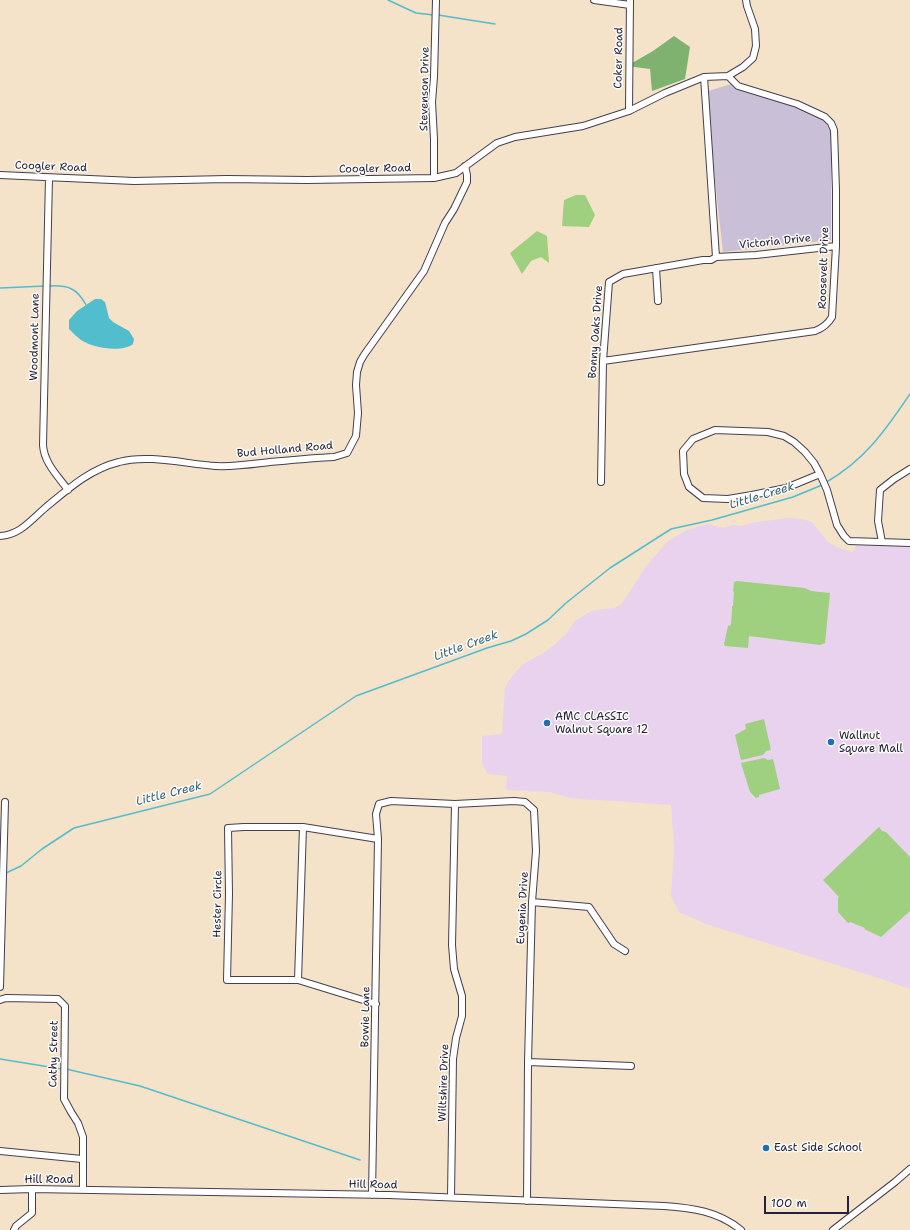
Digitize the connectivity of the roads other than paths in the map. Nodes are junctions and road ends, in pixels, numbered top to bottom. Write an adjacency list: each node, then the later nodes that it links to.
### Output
1 (436, 0): 11 (street, Stevenson Drive)
2 (594, 0): 4 (street)
3 (746, 0): 5 (street)
4 (630, 2): 7 (street, Coker Road)
5 (728, 76): 6 (street, Coogler Road); 12 (street, Roosevelt Drive)
6 (704, 77): 7 (street, Coogler Road); 13 (street)
7 (628, 111): 8 (street, Coogler Road)
8 (465, 166): 11 (street, Coogler Road); 20 (street, Bud Holland Road)
9 (0, 176): 10 (street, Coogler Road)
10 (49, 178): 11 (street, Coogler Road); 20 (street, Woodmont Lane)
11 (434, 178)
12 (836, 246): 13 (street, Victoria Drive); 16 (street, Roosevelt Drive)
13 (716, 257): 14 (street, Bonny Oaks Drive)
14 (656, 268): 15 (street); 16 (street, Bonny Oaks Drive)
15 (658, 301)
16 (603, 361): 19 (street, Bonny Oaks Drive)
17 (910, 469): 22 (street)
18 (820, 474): 18 (street); 22 (street)
19 (601, 482)
20 (68, 490): 21 (street, Bud Holland Road)
21 (0, 536)
22 (882, 542): 23 (street)
23 (910, 543)
24 (5, 802): 31 (street)
25 (455, 804): 27 (street, Eugenia Drive); 28 (street, Eugenia Drive); 43 (street, Wiltshire Drive)
26 (303, 827): 27 (street, Hester Circle); 30 (street); 30 (street, Hester Circle)
27 (378, 839): 33 (street, Bowie Lane)
28 (532, 902): 29 (street); 34 (street, Eugenia Drive)
29 (625, 951)
30 (298, 980): 33 (street, Hester Circle)
31 (0, 987)
32 (0, 1000): 37 (street, Cathy Street)
33 (376, 1004): 42 (street, Bowie Lane)
34 (528, 1062): 35 (street); 44 (street, Eugenia Drive)
35 (631, 1066)
36 (0, 1151): 37 (street)
37 (82, 1159): 41 (street, Cathy Street)
38 (910, 1169): 47 (street)
39 (32, 1189): 40 (street, Hill Road); 41 (street, Hill Road); 45 (street)
40 (0, 1190)
41 (83, 1190): 42 (street, Hill Road)
42 (372, 1195): 43 (street, Hill Road)
43 (451, 1197): 44 (street, Hill Road)
44 (527, 1201): 46 (street, Hill Road)
45 (14, 1230)
46 (741, 1230)
47 (833, 1230)

